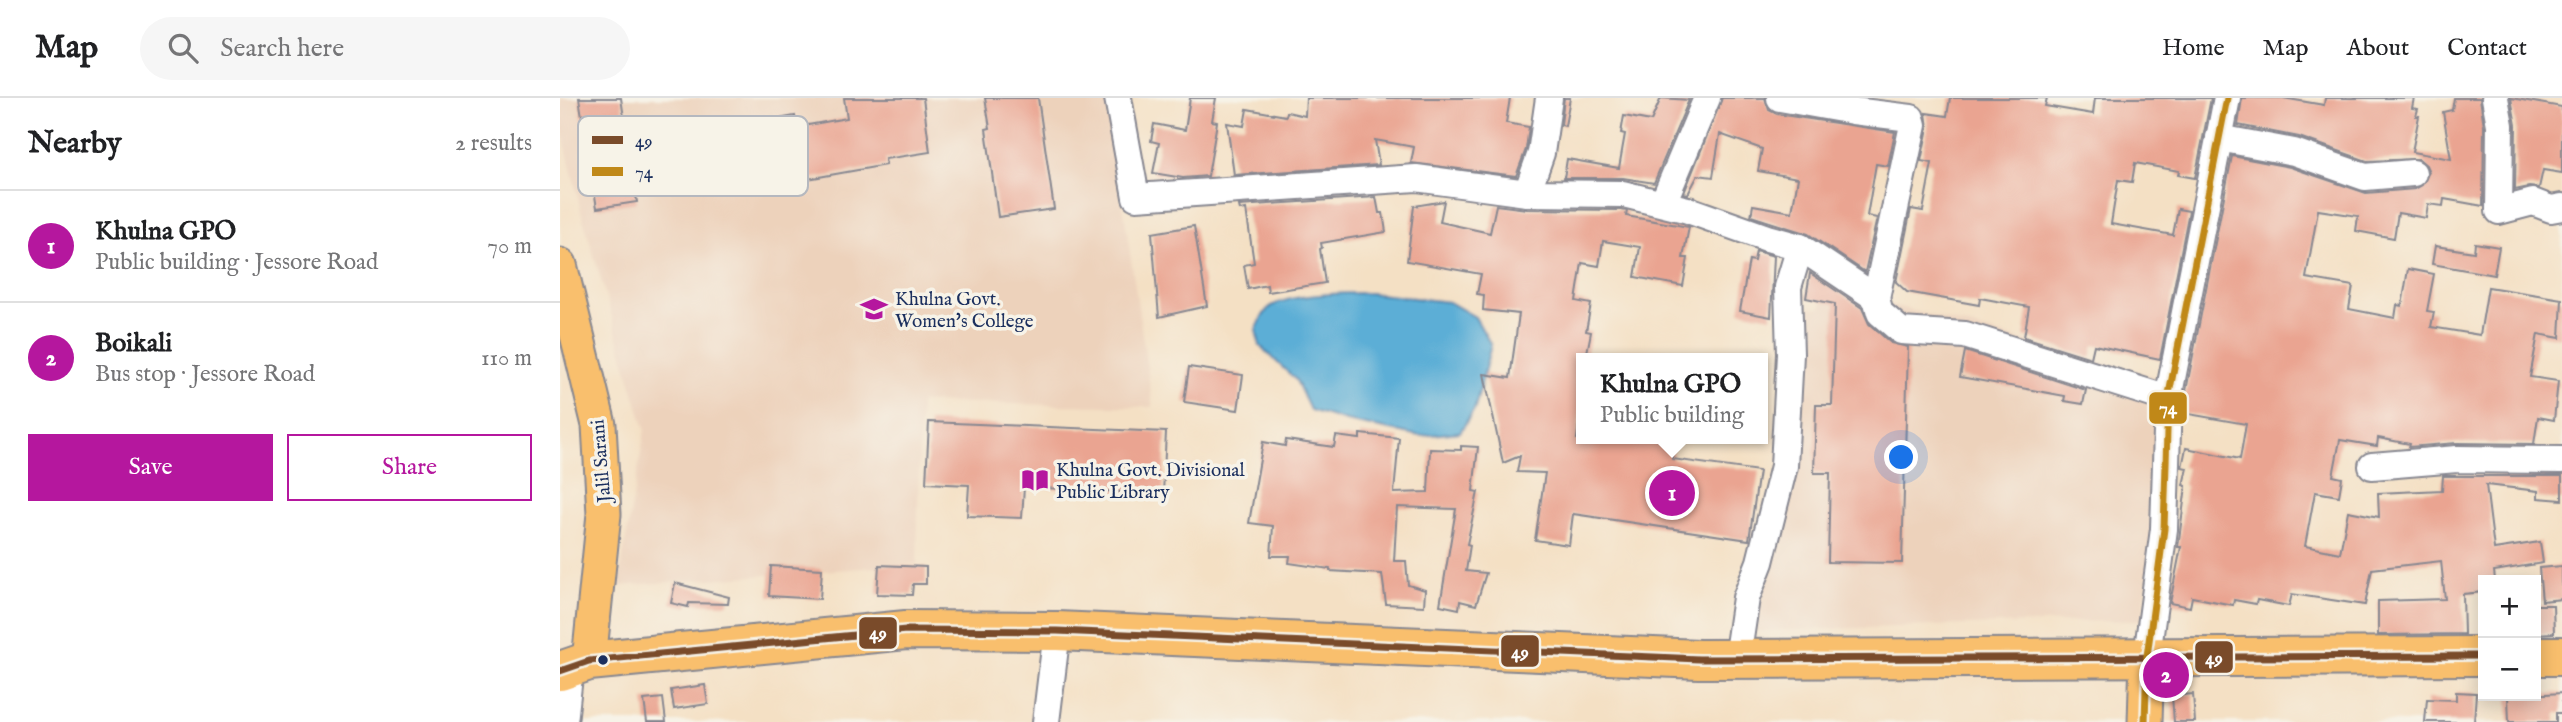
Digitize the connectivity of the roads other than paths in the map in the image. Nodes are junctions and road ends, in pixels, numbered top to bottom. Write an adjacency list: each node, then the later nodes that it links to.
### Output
1 (1118, 98): 9 (street)
2 (1549, 98): 9 (street)
3 (1707, 98): 10 (street)
4 (1780, 98): 14 (street)
5 (2227, 98): 7 (street)
6 (2495, 98): 11 (street)
7 (2219, 138): 8 (street); 16 (street)
8 (2413, 173)
9 (1527, 193): 10 (street)
10 (1663, 203): 12 (street)
11 (2562, 207)
12 (1800, 247): 14 (street); 24 (street)
13 (560, 265): 25 (main road, Jalil Sarani)
14 (1876, 298): 16 (street)
15 (560, 339): 25 (main road, Jalil Sarani)
16 (2168, 399): 20 (street)
17 (2562, 460): 18 (street)
18 (2372, 466)
19 (1057, 631): 24 (highway); 25 (highway); 27 (street)
20 (2147, 656): 21 (highway); 24 (highway); 28 (main road)
21 (2478, 656)
22 (2541, 656): 23 (highway)
23 (2562, 656)
24 (1737, 659)
25 (573, 666): 26 (street)
26 (564, 722)
27 (1046, 722)
28 (2145, 722)

